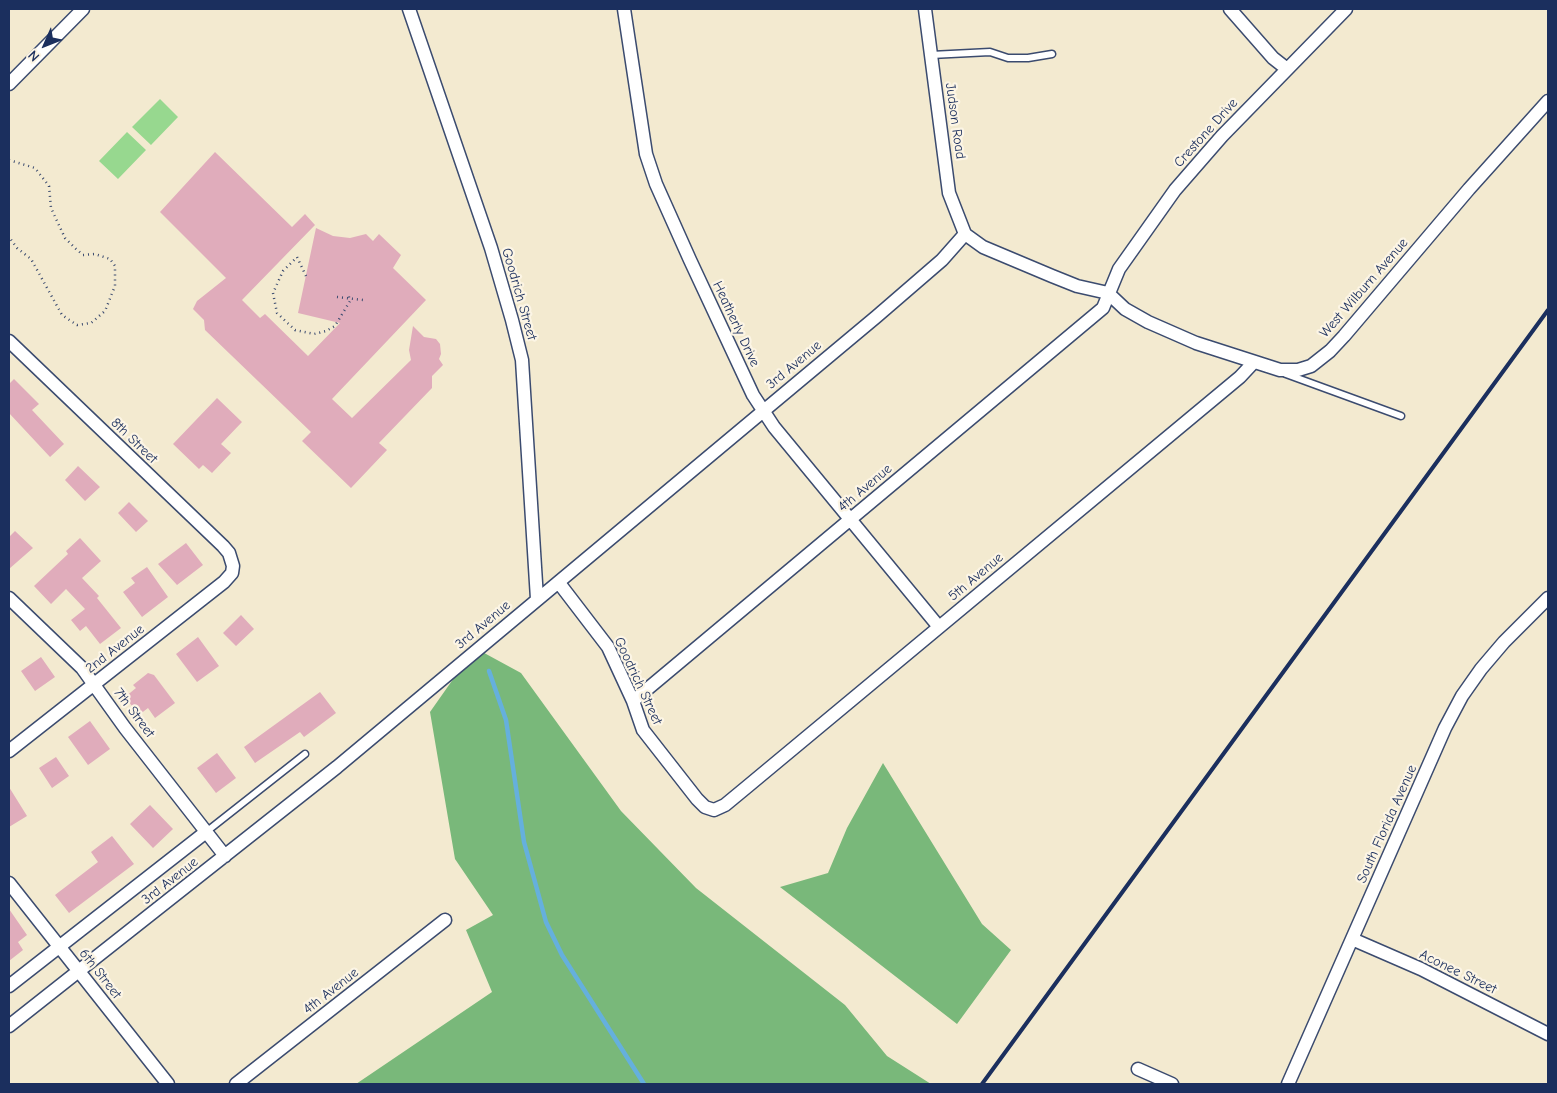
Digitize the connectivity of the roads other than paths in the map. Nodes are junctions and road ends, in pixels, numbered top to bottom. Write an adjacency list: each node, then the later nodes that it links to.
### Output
1 (409, 9): 23 (street, Goodrich Street)
2 (624, 9): 16 (street, Heatherly Drive)
3 (925, 9): 8 (street, Judson Road)
4 (1230, 9): 9 (street)
5 (1346, 9): 9 (street, Crestone Drive)
6 (78, 10): 10 (street)
7 (1052, 54): 8 (lane)
8 (931, 55): 12 (street, Judson Road)
9 (1287, 69): 13 (street, Crestone Drive)
10 (9, 84)
11 (1548, 101): 15 (street, West Wilburn Avenue)
12 (965, 234): 13 (street, West Wilburn Avenue); 16 (street, 3rd Avenue)
13 (1108, 293): 15 (street, West Wilburn Avenue); 18 (street, 4th Avenue)
14 (9, 341): 19 (street, 8th Street)
15 (1254, 362): 17 (lane); 24 (street, 5th Avenue)
16 (764, 410): 18 (street, Heatherly Drive); 20 (street, 3rd Avenue)
17 (1401, 416)
18 (850, 520): 24 (street, Heatherly Drive); 26 (street, 4th Avenue)
19 (233, 566): 25 (street, 2nd Avenue)
20 (559, 583): 23 (street, 3rd Avenue); 26 (street, Goodrich Street)
21 (9, 598): 25 (street, 7th Street)
22 (1548, 598): 34 (street, South Florida Avenue)
23 (537, 599): 31 (street, 3rd Avenue)
24 (939, 627): 29 (street, 5th Avenue)
25 (94, 684): 27 (street, 2nd Avenue); 30 (street, 7th Street)
26 (633, 701): 29 (street, Goodrich Street)
27 (9, 751)
28 (305, 754): 30 (lane)
29 (714, 810)
30 (206, 832): 31 (street, 7th Street); 35 (street, 3rd Avenue)
31 (225, 856): 36 (street, 3rd Avenue)
32 (9, 883): 35 (street, 6th Street)
33 (445, 920): 42 (street, 4th Avenue)
34 (1352, 939): 39 (street, Aconee Street); 44 (street, South Florida Avenue)
35 (59, 947): 36 (street, 6th Street); 37 (street, 3rd Avenue)
36 (78, 971): 38 (street, 3rd Avenue); 41 (street, 6th Street)
37 (9, 986)
38 (9, 1026)
39 (1548, 1034)
40 (1138, 1069): 43 (street)
41 (168, 1084)
42 (236, 1084)
43 (1172, 1084)
44 (1288, 1084)

